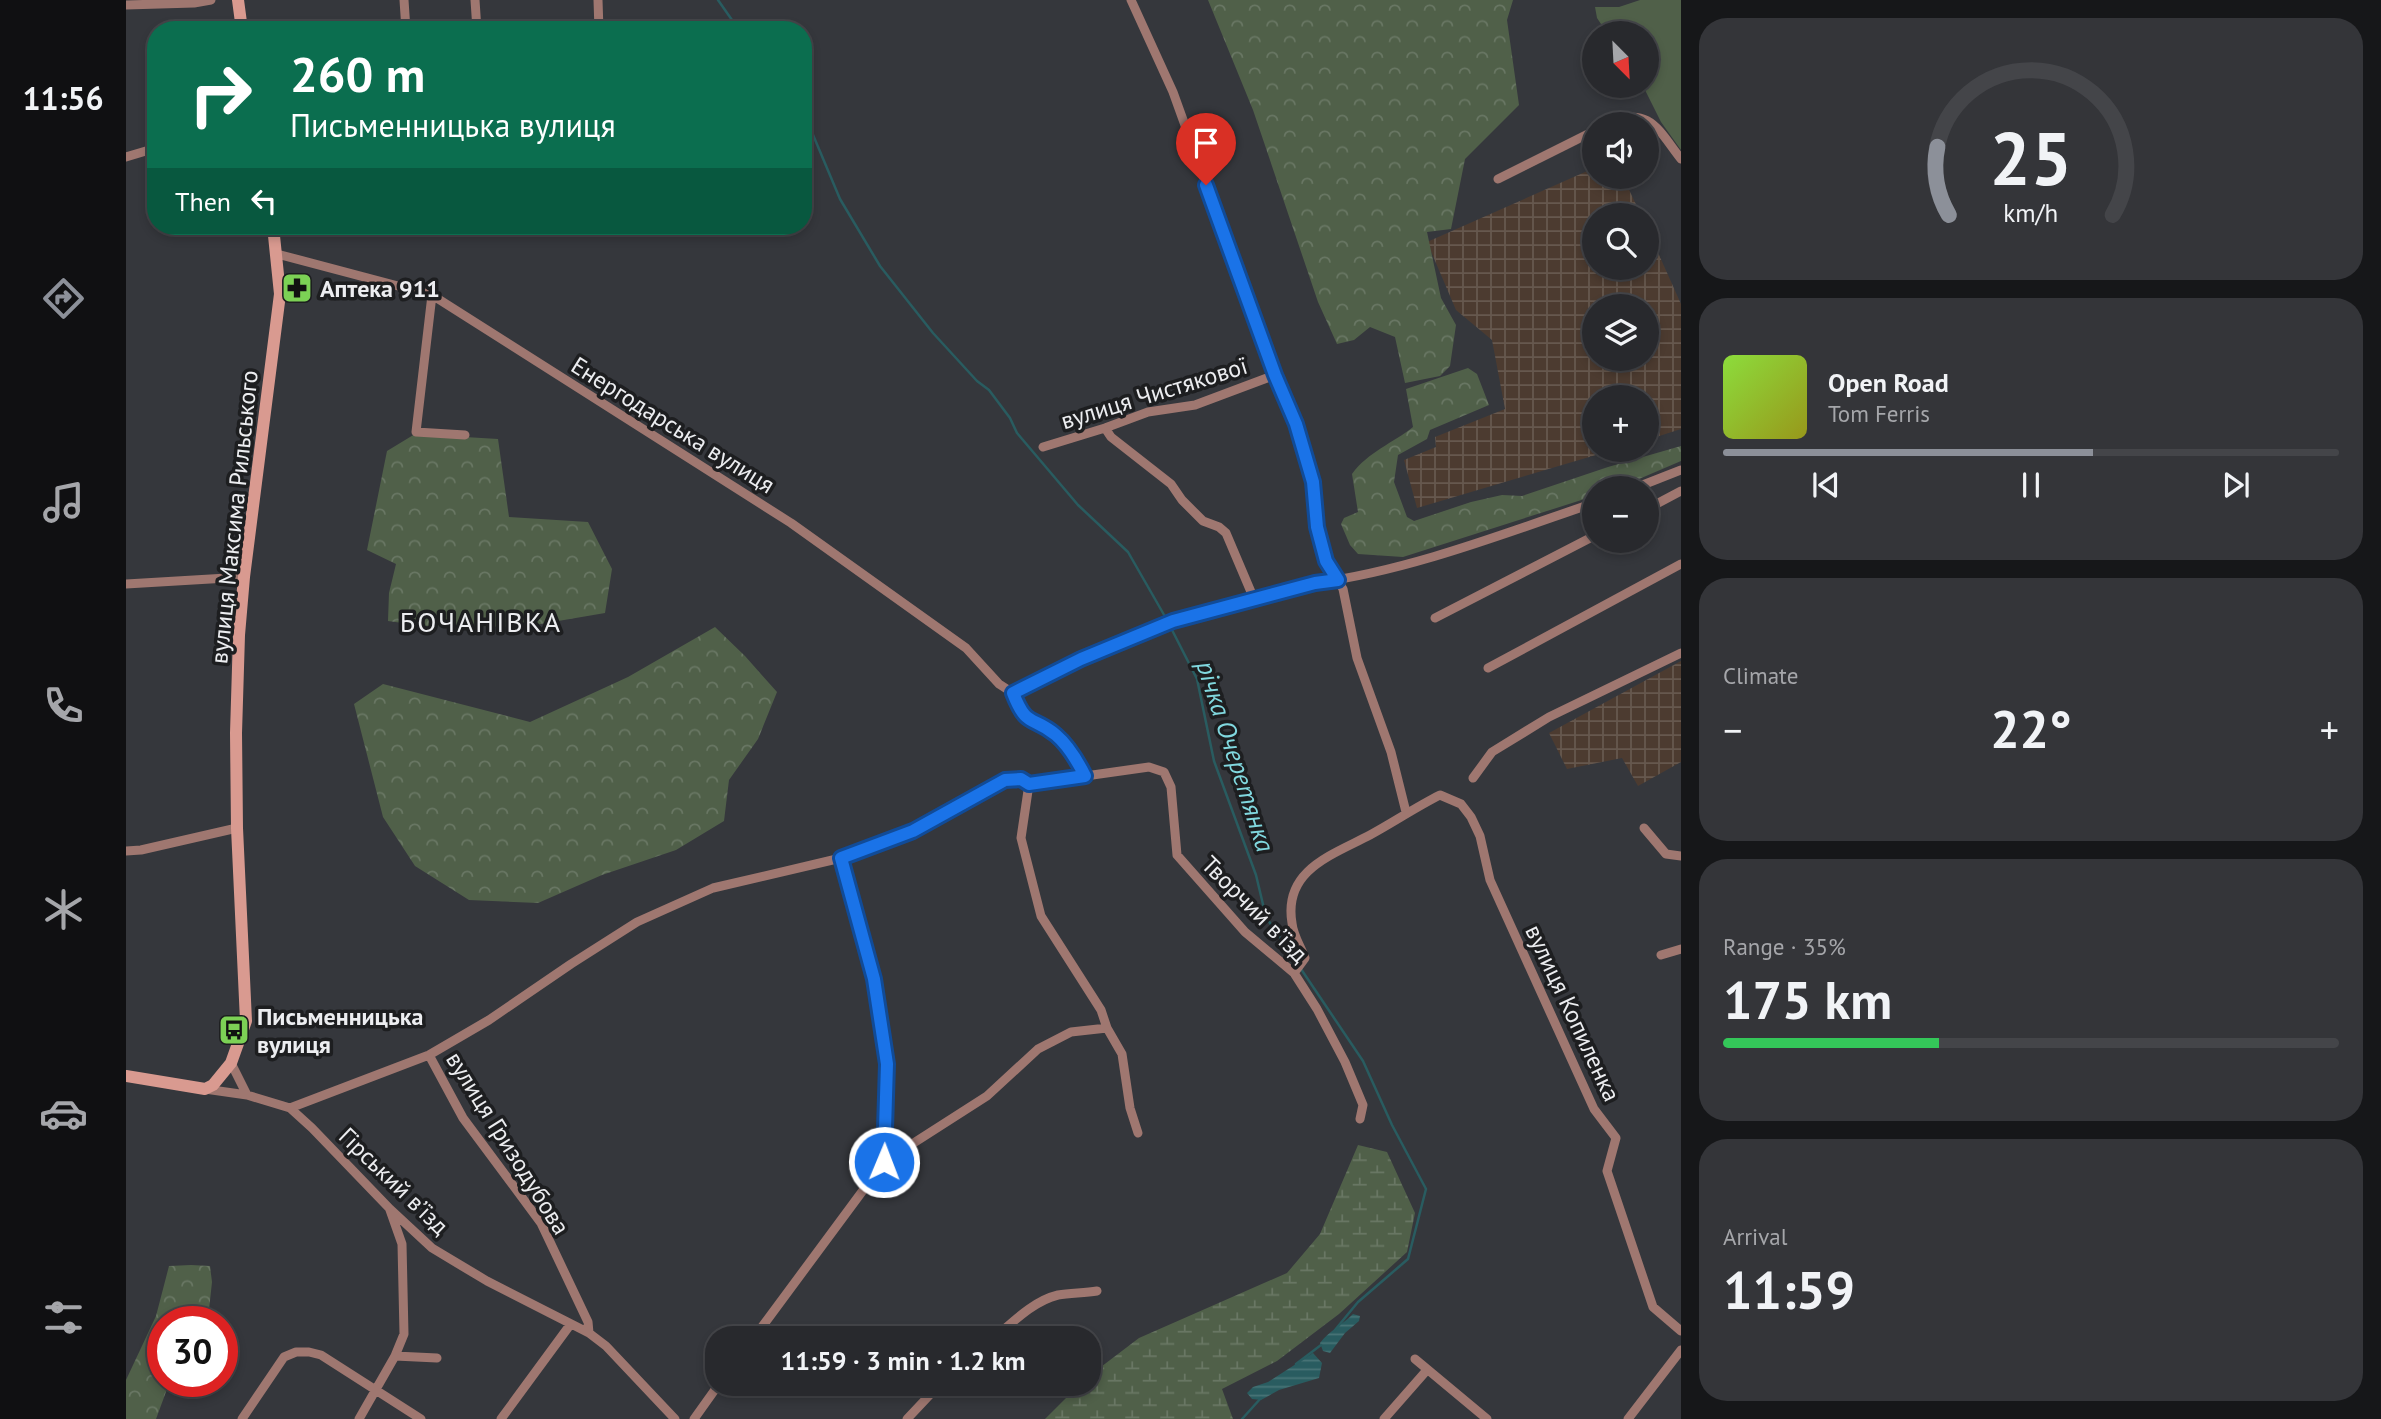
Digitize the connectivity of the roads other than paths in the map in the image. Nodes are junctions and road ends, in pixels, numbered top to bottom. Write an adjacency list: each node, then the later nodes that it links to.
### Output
1 (211, 0): 7 (street)
2 (238, 0): 8 (main road)
3 (404, 0): 9 (street)
4 (475, 0): 10 (street)
5 (598, 0): 11 (street)
6 (1132, 0): 21 (street)
7 (126, 5)
8 (242, 21)
9 (405, 21)
10 (476, 21)
11 (599, 21)
12 (1659, 130): 16 (street)
13 (1582, 137): 17 (street)
14 (147, 151): 15 (street)
15 (126, 157)
16 (1681, 159)
17 (1498, 179)
18 (274, 235): 19 (main road, вулиця Максима Рильського)
19 (277, 254): 20 (street, Енергодарська вулиця); 33 (main road, вулиця Максима Рильського)
20 (432, 295): 23 (street); 40 (street, Енергодарська вулиця)
21 (1275, 375): 22 (street, вулиця Чистякової); 34 (street)
22 (1105, 428): 24 (street, вулиця Чистякової); 36 (street)
23 (465, 435)
24 (1043, 447)
25 (1678, 471): 26 (street); 27 (street)
26 (1659, 479)
27 (1681, 485)
28 (1681, 491): 29 (street)
29 (1659, 503)
30 (1582, 507): 34 (street)
31 (1582, 542): 37 (street)
32 (1681, 564): 39 (street)
33 (244, 577): 35 (street); 45 (main road, вулиця Максима Рильського)
34 (1338, 580): 36 (street); 44 (street)
35 (126, 584)
36 (1254, 600): 40 (street)
37 (1435, 618)
38 (1681, 653): 42 (street)
39 (1488, 668)
40 (1013, 693): 41 (street, Енергодарська вулиця)
41 (1085, 776): 43 (street); 52 (street, Творчий в’їзд)
42 (1473, 778)
43 (1029, 784): 49 (street); 53 (street)
44 (1406, 812): 52 (street); 68 (street, вулиця Копиленка)
45 (237, 828): 47 (street); 55 (main road, вулиця Максима Рильського)
46 (1644, 828): 48 (street)
47 (126, 851)
48 (1681, 856)
49 (841, 858): 54 (street); 62 (street)
50 (1681, 949): 51 (street)
51 (1661, 955)
52 (1294, 973): 60 (street, Творчий в’їзд)
53 (1107, 1028): 61 (street); 62 (street)
54 (429, 1055): 59 (street); 69 (street, вулиця Гризодубова)
55 (231, 1063): 57 (main road, вулиця Максима Рильського); 58 (street)
56 (126, 1076): 57 (main road)
57 (205, 1089): 58 (street)
58 (247, 1095): 59 (street)
59 (290, 1108): 63 (street, Гірський в’їзд)
60 (1360, 1119)
61 (1138, 1133)
62 (884, 1162): 66 (street)
63 (390, 1209): 65 (street, Гірський в’їзд); 71 (street)
64 (1097, 1292): 67 (street)
65 (570, 1325): 69 (street, Гірський в’їзд); 81 (street)
66 (763, 1326)
67 (1008, 1326)
68 (1681, 1331)
69 (589, 1333): 82 (street, вулиця Гризодубова)
70 (1681, 1350): 87 (street)
71 (395, 1356): 72 (street); 75 (street)
72 (437, 1358)
73 (1415, 1359): 74 (street)
74 (1427, 1370): 85 (street); 86 (street)
75 (377, 1390): 78 (street); 79 (street); 80 (street)
76 (710, 1396): 83 (street)
77 (929, 1396): 84 (street)
78 (242, 1419)
79 (359, 1419)
80 (421, 1419)
81 (501, 1419)
82 (675, 1419)
83 (694, 1419)
84 (907, 1419)
85 (1384, 1419)
86 (1487, 1419)
87 (1628, 1419)

